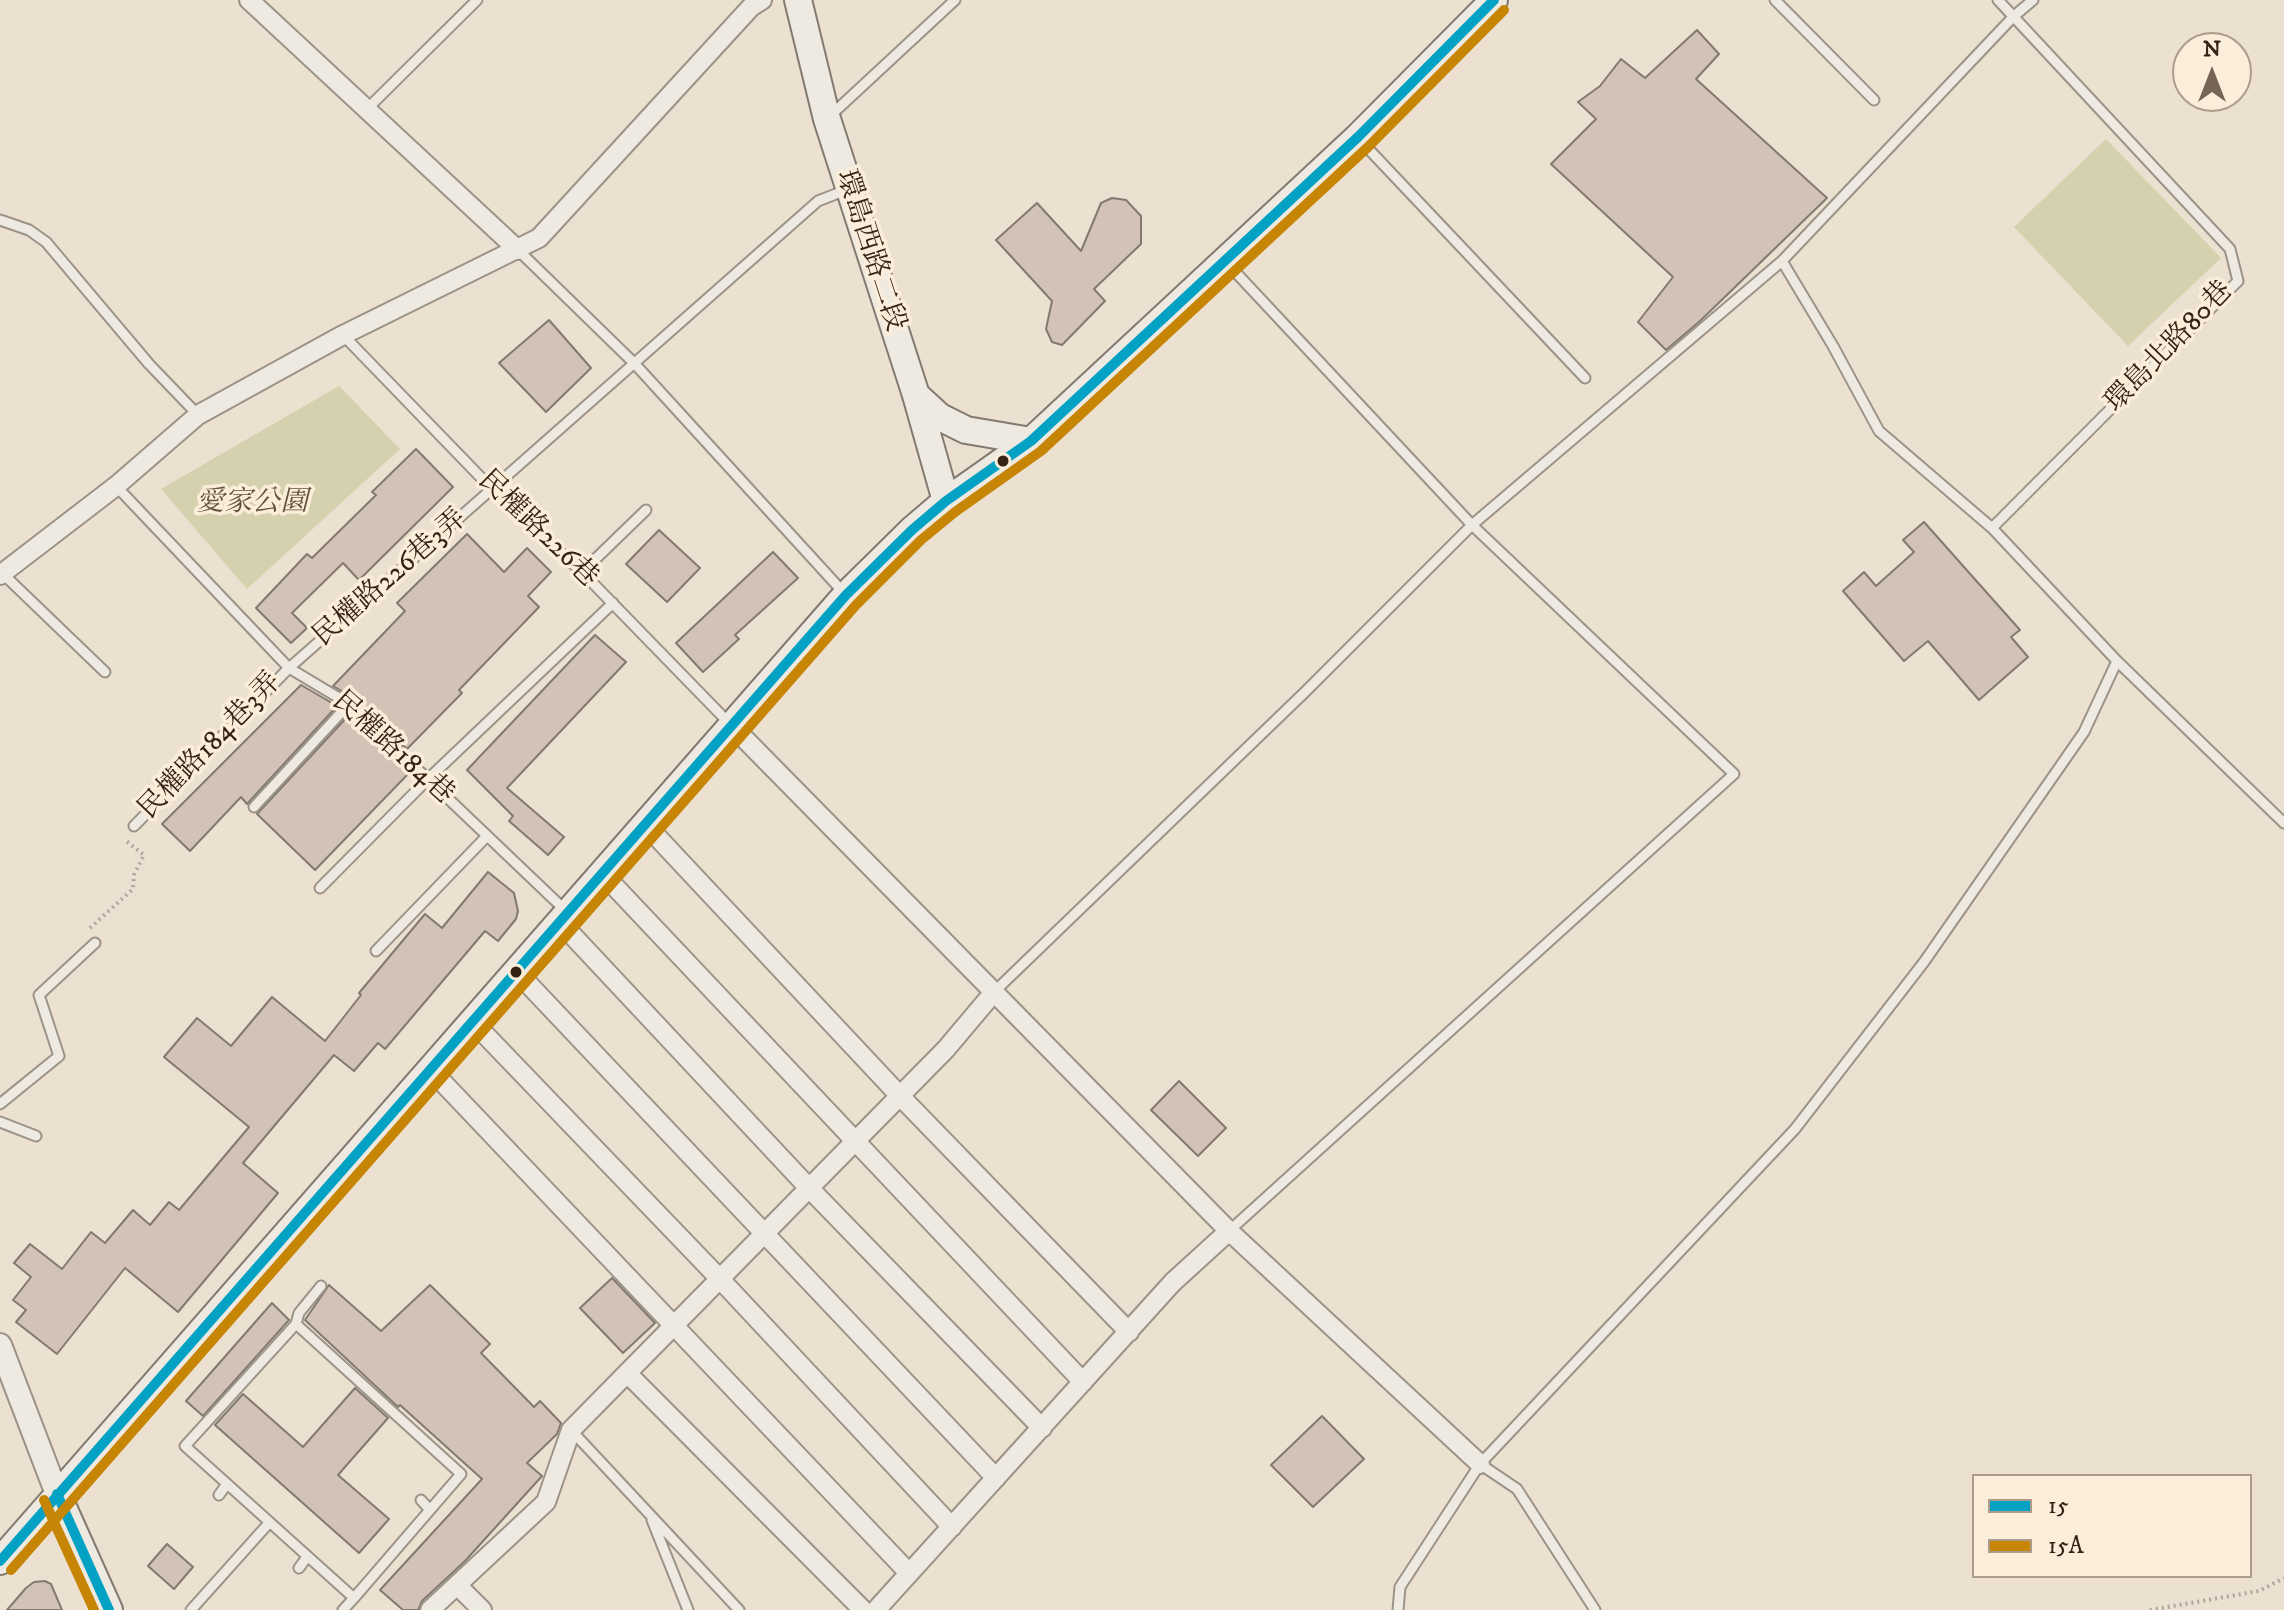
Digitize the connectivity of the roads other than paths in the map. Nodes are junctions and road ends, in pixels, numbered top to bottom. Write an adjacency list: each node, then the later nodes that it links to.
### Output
1 (249, 0): 12 (street)
2 (477, 0): 12 (lane)
3 (798, 0): 13 (main road, 環島西路二段)
4 (955, 0): 13 (lane)
5 (1775, 0): 11 (lane)
6 (1998, 0): 10 (lane)
7 (2033, 0): 10 (lane)
8 (1490, 1): 14 (main road)
9 (752, 2): 17 (street)
10 (2014, 16): 18 (lane); 31 (lane, 環島北路80巷)
11 (1874, 100)
12 (366, 110): 17 (street)
13 (827, 119): 15 (main road, 環島西路二段)
14 (1358, 137): 19 (main road); 22 (lane)
15 (849, 189): 21 (lane, 民權路226巷3弄); 23 (main road, 環島西路二段)
16 (0, 220): 24 (lane)
17 (518, 250): 20 (street); 21 (lane)
18 (1782, 261): 30 (lane); 31 (lane)
19 (1226, 262): 25 (main road); 30 (lane)
20 (343, 335): 24 (street); 27 (lane, 民權路226巷)
21 (634, 363): 27 (lane, 民權路226巷3弄); 34 (lane)
22 (1585, 378)
23 (916, 395): 25 (main road); 28 (main road, 環島西路二段)
24 (198, 415): 26 (street)
25 (1031, 441): 28 (main road)
26 (116, 486): 33 (street); 37 (lane, 民權路184巷)
27 (492, 489): 32 (lane, 民權路226巷); 37 (lane, 民權路226巷3弄)
28 (946, 501): 34 (main road)
29 (646, 510): 32 (lane)
30 (1472, 525): 53 (lane); 62 (lane)
31 (1992, 528): 36 (lane)
32 (582, 572): 35 (lane, 民權路226巷)
33 (1, 574): 38 (lane)
34 (846, 595): 40 (main road)
35 (613, 603): 40 (lane, 民權路226巷); 41 (lane)
36 (2117, 661): 43 (lane); 74 (lane)
37 (289, 668): 39 (lane, 民權路184巷); 45 (lane, 民權路184巷3弄)
38 (105, 672)
39 (349, 704): 41 (lane, 民權路184巷); 42 (lane)
40 (731, 725): 44 (main road); 53 (street)
41 (428, 779): 46 (lane, 民權路184巷); 48 (lane)
42 (254, 807)
43 (2284, 823)
44 (645, 824): 47 (main road); 56 (street)
45 (134, 826)
46 (487, 836): 49 (lane, 民權路184巷); 51 (lane)
47 (602, 873): 49 (main road); 60 (street)
48 (320, 888)
49 (563, 917): 52 (main road); 61 (street)
50 (95, 943): 57 (lane)
51 (376, 951)
52 (516, 971): 54 (main road); 63 (street)
53 (994, 992): 56 (street); 62 (street)
54 (472, 1021): 55 (main road); 64 (street)
55 (430, 1069): 67 (street); 77 (main road)
56 (900, 1096): 60 (street); 68 (street)
57 (0, 1104)
58 (0, 1122): 59 (lane)
59 (36, 1136)
60 (855, 1141): 61 (street); 71 (street)
61 (809, 1188): 63 (street); 72 (street)
62 (1229, 1231): 68 (street); 74 (street)
63 (764, 1233): 64 (street); 75 (street)
64 (719, 1278): 67 (street); 83 (street)
65 (321, 1286): 66 (lane)
66 (296, 1324): 76 (lane); 80 (lane)
67 (674, 1325): 70 (street); 87 (street)
68 (1129, 1332): 71 (street)
69 (0, 1345): 77 (street)
70 (627, 1373): 73 (street); 97 (street)
71 (1083, 1382): 72 (street)
72 (1042, 1428): 75 (street)
73 (571, 1430): 81 (lane); 88 (street)
74 (1480, 1464): 99 (lane); 100 (lane)
75 (996, 1478): 83 (street)
76 (227, 1484): 78 (lane); 82 (lane)
77 (57, 1494): 85 (main road); 90 (main road)
78 (219, 1495)
79 (421, 1500): 80 (lane)
80 (430, 1510): 89 (lane)
81 (649, 1514): 95 (lane); 96 (lane)
82 (269, 1523): 84 (lane); 91 (lane)
83 (952, 1527): 87 (street)
84 (307, 1557): 86 (lane); 89 (lane)
85 (0, 1561)
86 (299, 1568)
87 (909, 1573): 98 (street)
88 (457, 1585): 93 (street); 94 (street)
89 (354, 1598): 92 (lane)
90 (109, 1610)
91 (191, 1610)
92 (343, 1610)
93 (430, 1610)
94 (482, 1610)
95 (688, 1610)
96 (739, 1610)
97 (863, 1610)
98 (876, 1610)
99 (1398, 1610)
100 (1595, 1610)

